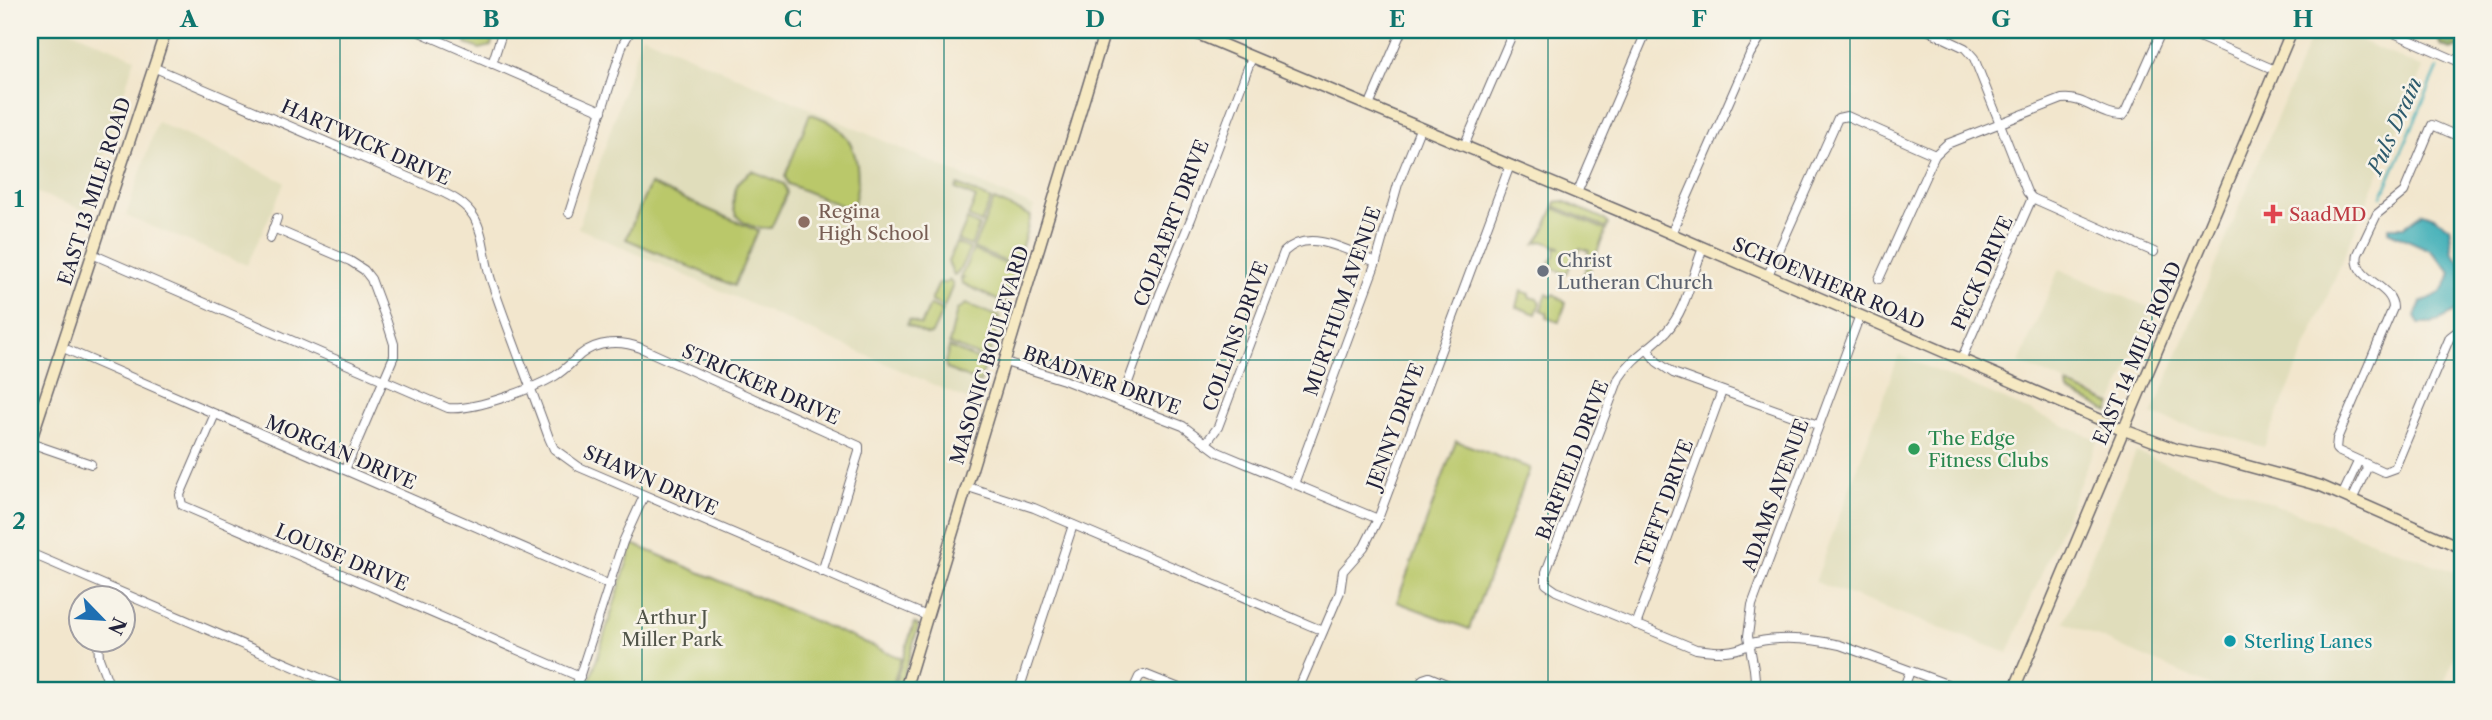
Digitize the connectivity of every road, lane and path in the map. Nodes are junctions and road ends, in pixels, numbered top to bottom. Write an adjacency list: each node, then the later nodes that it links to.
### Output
1 (166, 30): 19 (main road, EAST 13 MILE ROAD)
2 (415, 30): 18 (street)
3 (503, 30): 18 (street)
4 (631, 30): 22 (street)
5 (1105, 30): 47 (main road, MASONIC BOULEVARD)
6 (1188, 30): 16 (main road, SCHOENHERR ROAD)
7 (1402, 30): 21 (street)
8 (1514, 30): 26 (street)
9 (1647, 30): 29 (street)
10 (1765, 30): 34 (street)
11 (1927, 30): 23 (street)
12 (2162, 30): 23 (street)
13 (2183, 30): 20 (street)
14 (2292, 30): 20 (main road, EAST 14 MILE ROAD)
15 (2387, 30): 17 (street)
16 (1252, 57): 21 (main road, SCHOENHERR ROAD); 51 (street, COLPAERT DRIVE)
17 (2462, 63)
18 (492, 64): 22 (street)
19 (153, 67): 38 (main road, EAST 13 MILE ROAD); 49 (street, HARTWICK DRIVE)
20 (2275, 70): 54 (main road, EAST 14 MILE ROAD)
21 (1368, 106): 24 (main road, SCHOENHERR ROAD)
22 (601, 111): 31 (street)
23 (2000, 123): 27 (street); 30 (street)
24 (1420, 129): 26 (main road, SCHOENHERR ROAD); 39 (street, MURTHUM AVENUE)
25 (2462, 138): 58 (street)
26 (1464, 146): 28 (main road, SCHOENHERR ROAD)
27 (1936, 155): 40 (street); 41 (street)
28 (1510, 165): 29 (main road, SCHOENHERR ROAD); 64 (street, JENNY DRIVE)
29 (1577, 193): 34 (main road, SCHOENHERR ROAD)
30 (2032, 198): 37 (street); 46 (street, PECK DRIVE)
31 (569, 213)
32 (277, 218): 33 (street)
33 (273, 228): 35 (street); 48 (street)
34 (1671, 234): 36 (main road, SCHOENHERR ROAD)
35 (270, 239)
36 (1703, 248): 40 (main road, SCHOENHERR ROAD); 45 (street, BARFIELD DRIVE)
37 (2154, 252)
38 (92, 254): 44 (main road, EAST 13 MILE ROAD); 48 (street)
39 (1376, 262): 56 (street, COLLINS DRIVE); 60 (street, MURTHUM AVENUE)
40 (1768, 275): 42 (main road, SCHOENHERR ROAD)
41 (1879, 279)
42 (1860, 315): 46 (main road, SCHOENHERR ROAD); 53 (street, ADAMS AVENUE)
43 (2462, 328): 58 (street)
44 (61, 347): 52 (street, MORGAN DRIVE); 55 (main road, EAST 13 MILE ROAD)
45 (1647, 349): 50 (street); 73 (street, BARFIELD DRIVE)
46 (1961, 360): 54 (main road, SCHOENHERR ROAD)
47 (1005, 362): 51 (street, BRADNER DRIVE); 61 (main road, MASONIC BOULEVARD)
48 (385, 381): 49 (street); 59 (street)
49 (531, 386): 62 (street, SHAWN DRIVE); 68 (street, STRICKER DRIVE)
50 (1722, 391): 53 (street); 73 (street, TEFFT DRIVE)
51 (1121, 402): 56 (street, BRADNER DRIVE)
52 (215, 414): 59 (street, MORGAN DRIVE); 78 (street, LOUISE DRIVE)
53 (1818, 425): 75 (street, ADAMS AVENUE)
54 (2124, 430): 63 (main road, SCHOENHERR ROAD); 92 (main road, EAST 14 MILE ROAD)
55 (30, 443): 57 (street)
56 (1206, 443): 60 (street, BRADNER DRIVE)
57 (91, 464)
58 (2363, 464): 63 (street)
59 (345, 470): 70 (street, MORGAN DRIVE)
60 (1294, 484): 64 (street, BRADNER DRIVE)
61 (968, 488): 65 (street); 72 (main road, MASONIC BOULEVARD)
62 (644, 496): 68 (street, SHAWN DRIVE); 70 (street)
63 (2347, 498): 66 (main road, SCHOENHERR ROAD)
64 (1378, 519): 74 (street, JENNY DRIVE)
65 (1073, 525): 74 (street); 83 (street)
66 (2462, 548)
67 (30, 553): 69 (street)
68 (822, 572): 72 (street, SHAWN DRIVE)
69 (94, 584)
70 (610, 585): 78 (street)
71 (136, 603): 80 (street)
72 (927, 617): 82 (main road, MASONIC BOULEVARD)
73 (1636, 625): 75 (street)
74 (1323, 631): 86 (street, JENNY DRIVE)
75 (1749, 644): 77 (street); 89 (street, ADAMS AVENUE)
76 (99, 654): 79 (street)
77 (1910, 671): 90 (street); 91 (street)
78 (580, 677): 81 (street)
79 (111, 690)
80 (348, 690)
81 (575, 690)
82 (905, 690)
83 (1019, 690)
84 (1133, 690): 85 (street)
85 (1184, 690)
86 (1298, 690)
87 (1417, 690): 88 (street)
88 (1461, 690)
89 (1756, 690)
90 (1903, 690)
91 (1963, 690)
92 (2014, 690)

